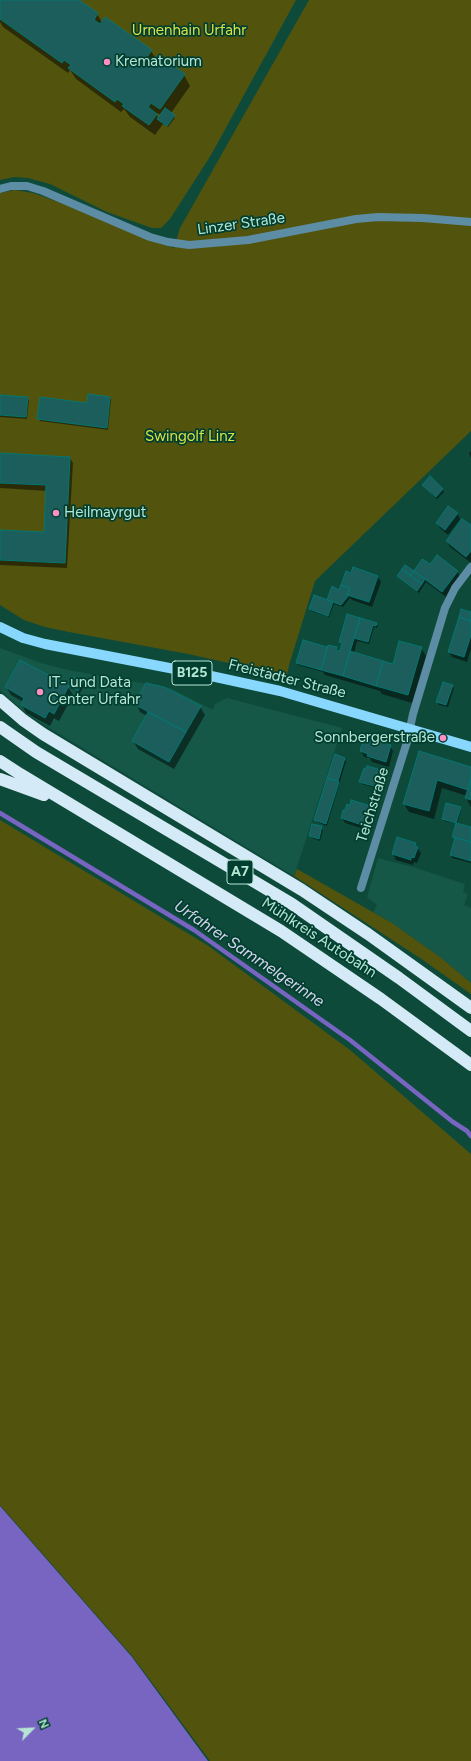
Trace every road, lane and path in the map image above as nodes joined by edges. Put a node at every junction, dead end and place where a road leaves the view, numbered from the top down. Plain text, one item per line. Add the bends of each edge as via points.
1 (0, 189) edge
2 (471, 222) edge
3 (471, 567) edge
4 (0, 627) edge
5 (0, 700) edge
6 (0, 727) edge
7 (410, 730) junction
8 (471, 747) edge
9 (0, 761) edge
10 (0, 779) edge
11 (72, 805) junction
12 (361, 888) dead end
13 (471, 1008) edge
14 (471, 1031) edge
15 (471, 1065) edge

1 - 2 street, Linzer Straße via 27,186 43,190 150,237 189,245 248,240 378,217
3 - 7 street via 455,588 445,608
4 - 7 main road, Freistädter Straße / B125 via 23,638 45,644 280,691
5 - 13 highway via 43,734 302,890
6 - 14 highway, Mühlkreis Autobahn / A7 via 36,752 292,904
7 - 8 main road, Freistädter Straße / B125
7 - 12 street, Teichstraße
9 - 11 highway, Mühlkreis Autobahn / A7
10 - 11 highway
11 - 15 highway, Mühlkreis Autobahn / A7 via 281,931 381,999

